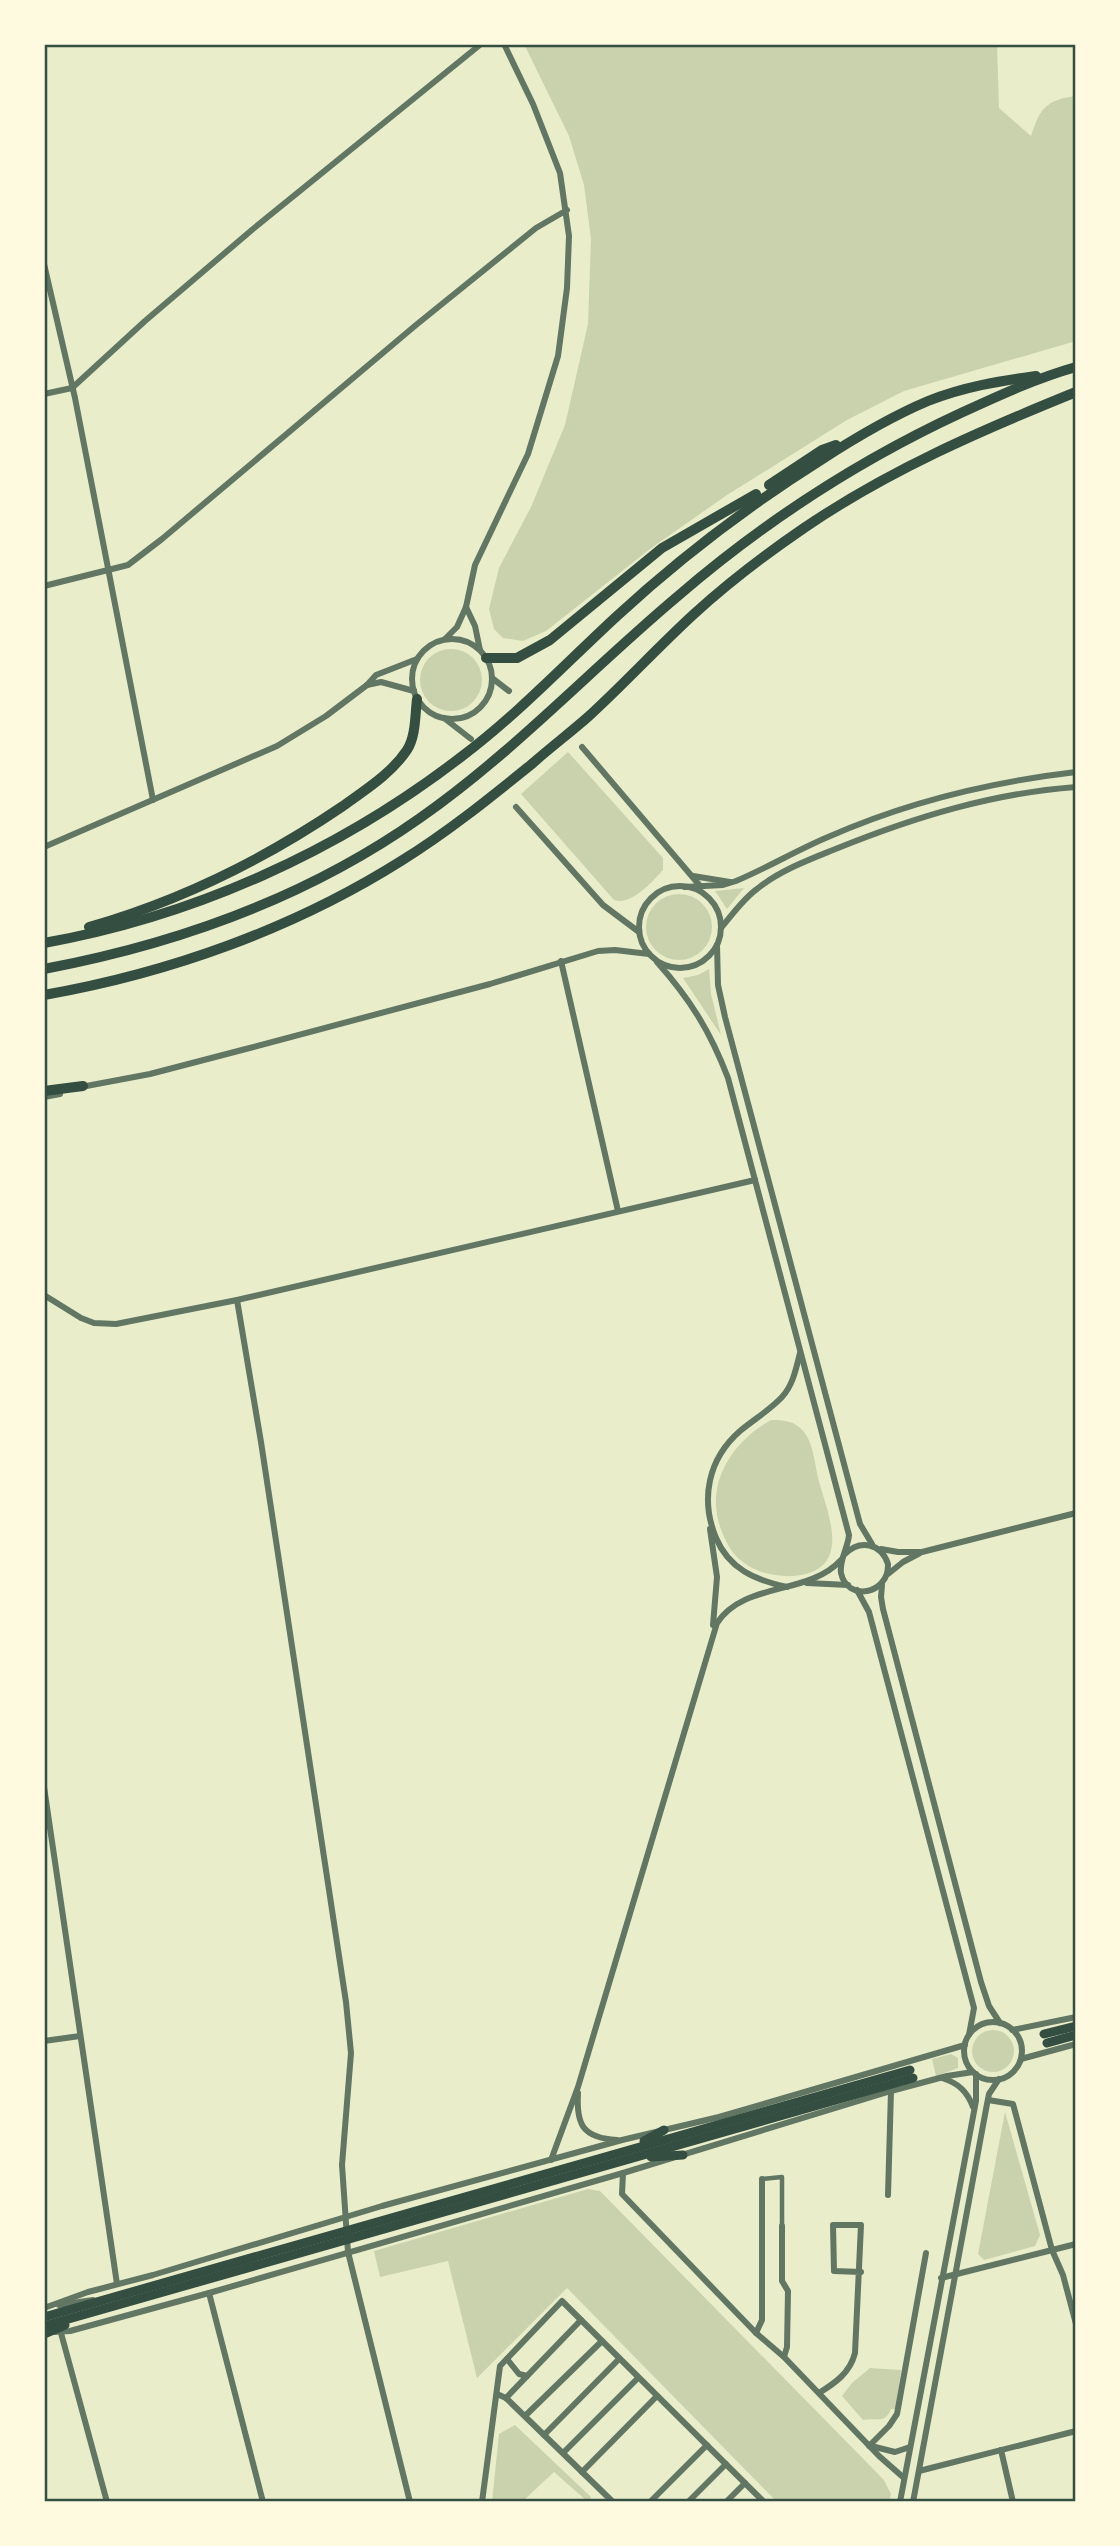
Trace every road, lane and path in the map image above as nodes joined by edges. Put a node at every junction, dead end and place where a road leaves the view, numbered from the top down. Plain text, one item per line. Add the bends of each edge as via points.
1 (481, 44) edge
2 (504, 44) edge
3 (567, 210) junction
4 (44, 264) edge
5 (1076, 367) edge
6 (1054, 373) junction
7 (72, 388) junction
8 (1076, 392) edge
9 (44, 394) edge
10 (852, 440) junction
11 (109, 571) junction
12 (44, 586) edge
13 (466, 607) junction
14 (445, 639) junction
15 (483, 654) junction
16 (417, 659) junction
17 (492, 678) junction
18 (368, 685) junction
19 (509, 691) dead end
20 (415, 695) junction
21 (444, 718) junction
22 (471, 739) dead end
23 (582, 747) dead end
24 (1076, 772) edge
25 (1076, 787) edge
26 (153, 800) junction
27 (516, 807) dead end
28 (44, 847) edge
29 (691, 876) junction
30 (731, 882) junction
31 (699, 885) junction
32 (685, 887) junction
33 (708, 897) junction
34 (721, 928) junction
35 (639, 932) junction
36 (44, 937) edge
37 (44, 943) edge
38 (717, 945) junction
39 (649, 954) junction
40 (561, 961) junction
41 (657, 962) junction
42 (44, 969) edge
43 (73, 989) junction
44 (44, 995) edge
45 (44, 1000) edge
46 (83, 1086) junction
47 (44, 1091) edge
48 (44, 1097) edge
49 (755, 1180) junction
50 (618, 1211) junction
51 (44, 1295) edge
52 (237, 1300) junction
53 (800, 1351) junction
54 (1076, 1513) edge
55 (710, 1523) junction
56 (876, 1547) junction
57 (922, 1552) junction
58 (844, 1556) junction
59 (887, 1576) junction
60 (805, 1583) junction
61 (882, 1583) junction
62 (849, 1586) junction
63 (788, 1587) junction
64 (857, 1590) junction
65 (713, 1633) junction
66 (44, 1787) edge
67 (1076, 2017) edge
68 (1000, 2024) junction
69 (1076, 2026) edge
70 (1012, 2029) junction
71 (969, 2035) junction
72 (1076, 2035) edge
73 (80, 2036) junction
74 (44, 2041) edge
75 (1076, 2044) edge
76 (965, 2045) junction
77 (1021, 2059) junction
78 (974, 2073) junction
79 (941, 2078) junction
80 (999, 2080) junction
81 (578, 2087) junction
82 (891, 2091) junction
83 (988, 2100) junction
84 (974, 2109) junction
85 (664, 2130) junction
86 (622, 2140) junction
87 (627, 2150) junction
88 (683, 2155) junction
89 (642, 2156) junction
90 (551, 2160) junction
91 (623, 2173) junction
92 (762, 2179) joint
93 (888, 2195) dead end
94 (344, 2218) junction
95 (782, 2226) joint
96 (377, 2227) junction
97 (1076, 2244) edge
98 (1052, 2250) junction
99 (348, 2252) junction
100 (926, 2253) dead end
101 (233, 2268) junction
102 (861, 2272) junction
103 (955, 2276) junction
104 (942, 2278) junction
105 (117, 2284) junction
106 (209, 2293) junction
107 (113, 2297) junction
108 (46, 2307) edge
109 (44, 2317) edge
110 (581, 2320) junction
111 (1076, 2324) edge
112 (46, 2331) edge
113 (61, 2333) junction
114 (756, 2333) junction
115 (602, 2341) junction
116 (784, 2357) junction
117 (507, 2359) junction
118 (619, 2359) junction
119 (527, 2376) junction
120 (638, 2378) junction
121 (818, 2393) junction
122 (498, 2394) junction
123 (657, 2396) junction
124 (506, 2398) junction
125 (525, 2416) junction
126 (1076, 2431) edge
127 (544, 2435) junction
128 (707, 2445) junction
129 (869, 2446) junction
130 (910, 2447) junction
131 (1000, 2449) junction
132 (563, 2453) junction
133 (726, 2464) junction
134 (919, 2471) junction
135 (582, 2472) junction
136 (904, 2478) junction
137 (745, 2483) junction
138 (107, 2502) edge
139 (263, 2502) edge
140 (410, 2502) edge
141 (482, 2502) edge
142 (613, 2502) edge
143 (650, 2502) edge
144 (688, 2502) edge
145 (726, 2502) edge
146 (764, 2502) edge
147 (900, 2502) edge
148 (913, 2502) edge
149 (1013, 2502) edge

1 - 7 street via 243,238
2 - 3 street via 551,148
3 - 11 street via 536,228 416,325 162,539 128,565
3 - 13 street via 570,257 558,356 528,454 475,565
4 - 7 street
5 - 6 highway
6 - 10 highway via 995,382 930,400
6 - 42 highway via 914,435 786,511 675,597 483,771 372,849 300,887 201,928
7 - 9 street
7 - 11 street
8 - 43 highway via 928,455 805,527 696,613 589,716 529,766 400,862 260,934 152,970
10 - 15 highway via 822,450 662,548 541,645 517,658
10 - 37 highway via 721,527 487,737 378,815 311,853 219,894 131,924
11 - 12 street
11 - 26 street
13 - 14 street
13 - 15 street
14 - 15 street via 470,643
14 - 16 street
15 - 17 street
16 - 18 street via 376,675
16 - 20 street
17 - 19 street
17 - 21 street via 491,690 478,710 456,719
18 - 20 street via 381,682
18 - 26 street via 277,746
20 - 21 street via 428,711
20 - 36 highway via 414,731 407,750 376,783 316,824 256,860 188,892 115,920
21 - 22 street
23 - 29 street
24 - 30 street via 919,802
25 - 34 street via 965,805 886,829 766,882
26 - 28 street
27 - 35 street via 603,905
29 - 30 street
29 - 31 street
30 - 31 street
31 - 32 street
31 - 33 street
32 - 33 street
32 - 35 street via 660,891 648,901 640,916
33 - 34 street
34 - 38 street
35 - 39 street
38 - 41 street via 704,960 686,968
38 - 56 street via 720,995 751,1118 860,1524
39 - 40 street via 608,950
39 - 41 street
40 - 46 street via 150,1074
40 - 50 street
41 - 49 street via 686,996 716,1047
43 - 44 highway
43 - 45 highway
46 - 47 highway
46 - 48 street
49 - 50 street
49 - 53 street
50 - 52 street
51 - 52 street via 81,1318 116,1324
52 - 94 street via 346,2002 351,2053 342,2165
53 - 55 street via 796,1375 782,1398 732,1439 715,1463 707,1492
53 - 58 street via 849,1535
54 - 57 street
55 - 63 street via 724,1553 739,1569 757,1580
55 - 65 street via 717,1577
56 - 57 street
56 - 58 street via 855,1546
56 - 59 street via 888,1564
57 - 59 street
58 - 60 street via 828,1572
58 - 62 street via 841,1571
59 - 61 street
60 - 62 street
60 - 63 street
61 - 64 street via 868,1591
61 - 68 street via 883,1609 981,1982
62 - 64 street
63 - 65 street via 737,1603 720,1618
64 - 71 street via 869,1612 973,2003
65 - 81 street
66 - 73 street
67 - 70 street
68 - 70 street
68 - 71 street via 986,2023
69 - 72 main road via 1046,2038
70 - 77 street via 1020,2040
71 - 76 street
73 - 74 street
73 - 105 street
75 - 77 street
76 - 78 street via 965,2057
76 - 85 street
77 - 80 street via 1013,2072
78 - 79 street
78 - 80 street
78 - 84 street
79 - 82 street
79 - 84 street via 963,2089
80 - 83 street
81 - 86 street via 577,2110 584,2129 592,2136
81 - 90 street
82 - 88 street
82 - 93 street
83 - 98 street via 1013,2104
83 - 103 street
84 - 104 street
85 - 86 street
85 - 87 main road
86 - 90 street
87 - 89 main road via 912,2074
87 - 96 main road
88 - 89 main road
88 - 91 street
89 - 96 main road
90 - 94 street
91 - 99 street
91 - 114 street via 622,2194
92 - 95 street via 782,2177
92 - 114 street via 762,2320
94 - 99 street
94 - 105 street
95 - 116 street via 782,2281 788,2291
96 - 101 main road
97 - 98 street
98 - 103 street
98 - 111 street
99 - 106 street
99 - 140 street
100 - 129 street via 897,2414
101 - 107 main road
101 - 112 main road
102 - 102 street via 861,2225 833,2225 834,2271
102 - 121 street via 853,2360 845,2374
103 - 104 street
103 - 134 street
104 - 130 street
105 - 108 street
106 - 113 street
106 - 139 street
107 - 108 street
107 - 109 main road
110 - 115 street
110 - 117 street via 562,2301
110 - 119 street
112 - 113 street
113 - 138 street
114 - 116 street
115 - 118 street
115 - 125 street
116 - 121 street
117 - 119 street via 519,2374
117 - 122 street via 500,2366
118 - 120 street
118 - 127 street
119 - 124 street
120 - 123 street
120 - 132 street
121 - 129 street
122 - 124 street
122 - 141 street
123 - 128 street
123 - 135 street
124 - 125 street
125 - 127 street
126 - 131 street
127 - 132 street
128 - 133 street
128 - 143 street
129 - 130 street via 895,2452
129 - 136 street
130 - 136 street
131 - 134 street
131 - 149 street
132 - 135 street
133 - 137 street
133 - 144 street
134 - 148 street
135 - 142 street
136 - 147 street
137 - 145 street
137 - 146 street

